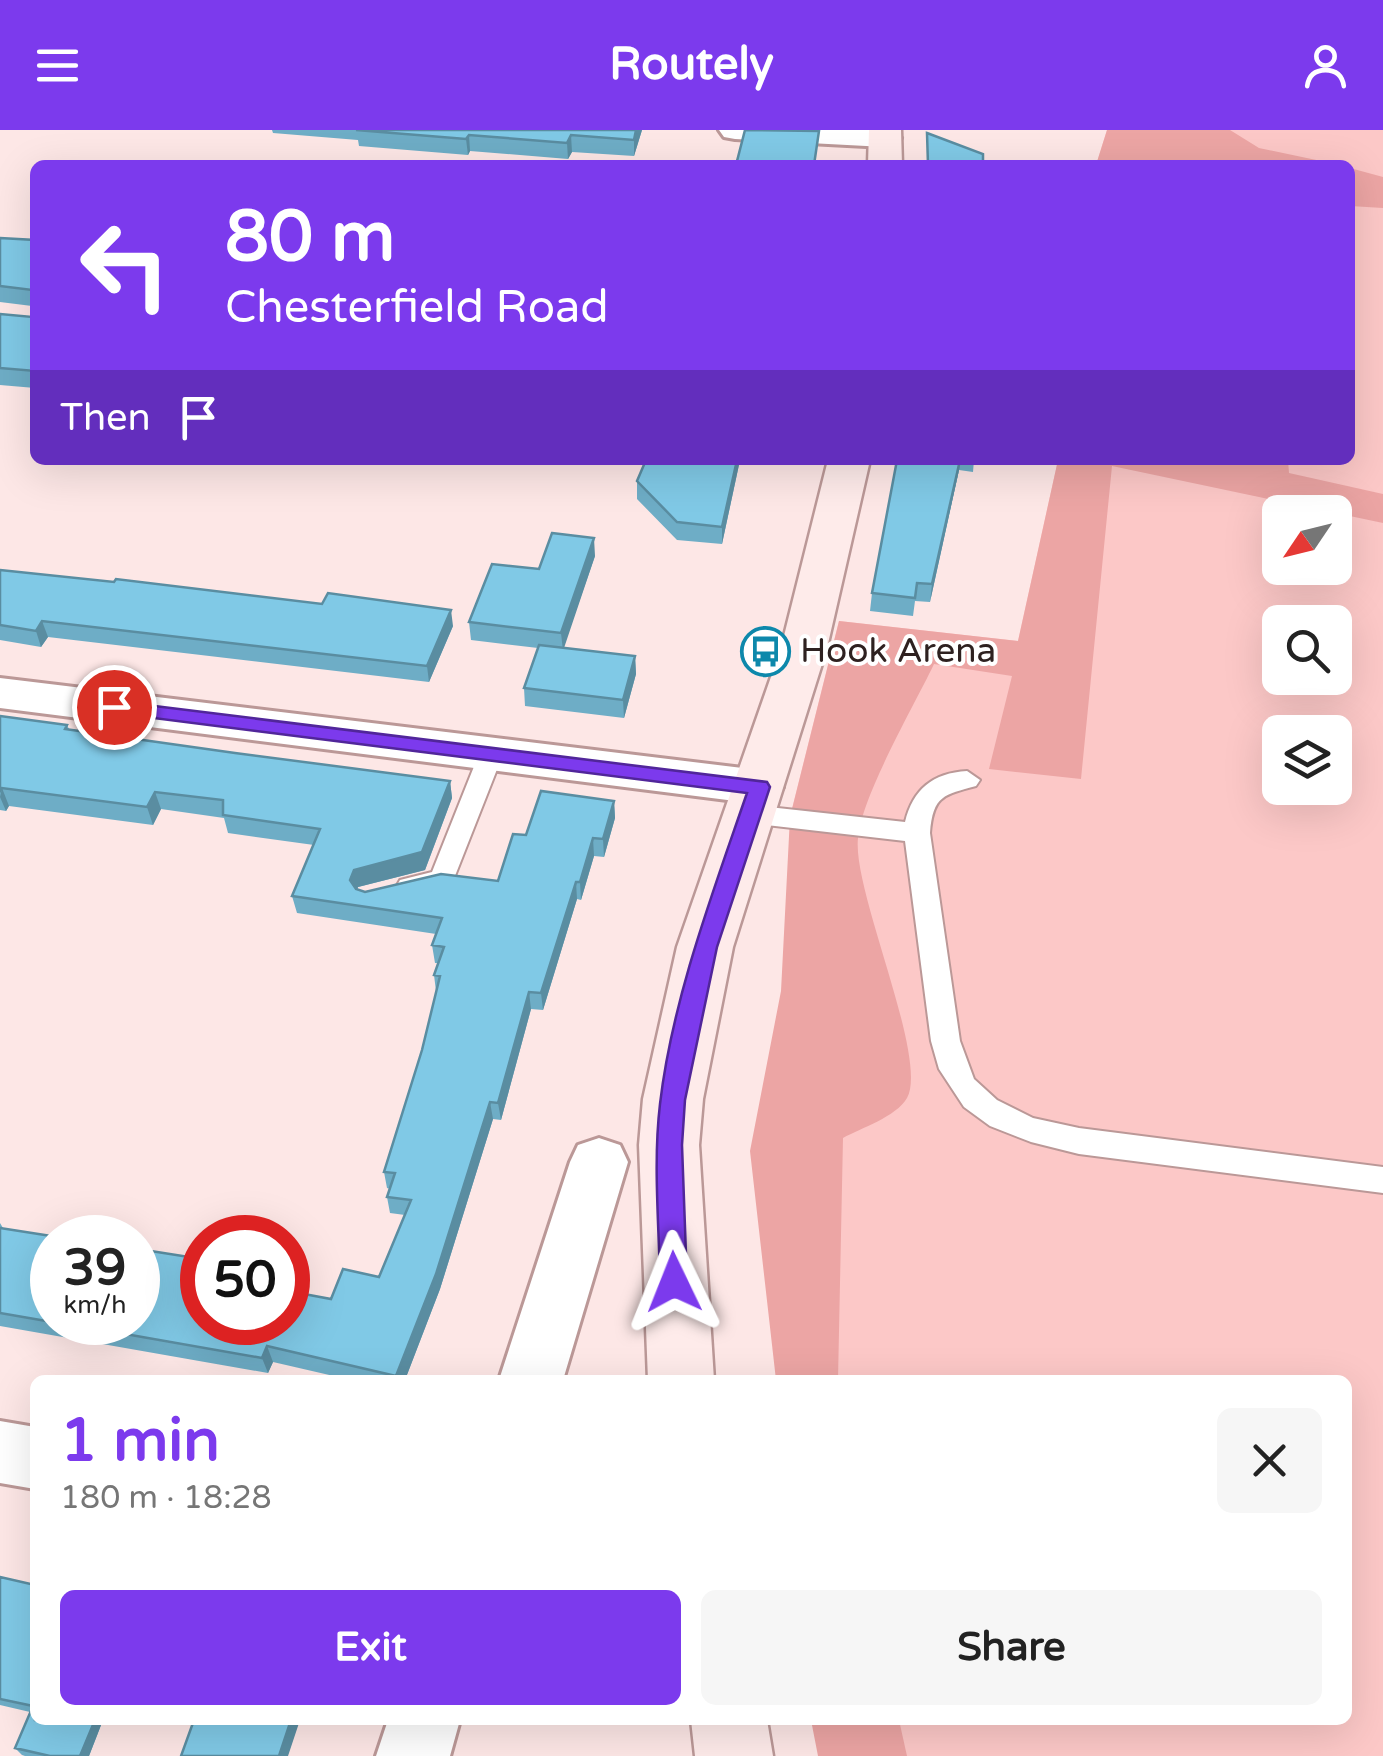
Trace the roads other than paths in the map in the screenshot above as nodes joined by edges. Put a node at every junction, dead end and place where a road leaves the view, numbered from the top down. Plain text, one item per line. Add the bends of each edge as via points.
1 (735, 130) edge
2 (885, 144) edge
3 (848, 465) edge
4 (0, 694) edge
5 (492, 754) junction
6 (968, 780) dead end
7 (755, 800) junction
8 (917, 833) junction
9 (388, 892) edge
10 (598, 1162) dead end
11 (1383, 1180) edge
12 (533, 1375) edge
13 (681, 1375) edge
14 (0, 1452) edge
15 (30, 1457) edge
16 (422, 1725) edge
17 (730, 1725) edge
18 (412, 1756) edge
19 (734, 1756) edge

1 - 2 street
3 - 7 main road via 804,648
4 - 5 street
5 - 7 street
5 - 9 lane via 442,878
6 - 8 lane via 946,782 930,793
7 - 8 lane
7 - 13 main road via 706,947 673,1100
8 - 11 lane via 950,1061 961,1085 984,1106 1040,1132 1079,1141
10 - 12 street
14 - 15 street
16 - 18 street
17 - 19 main road

